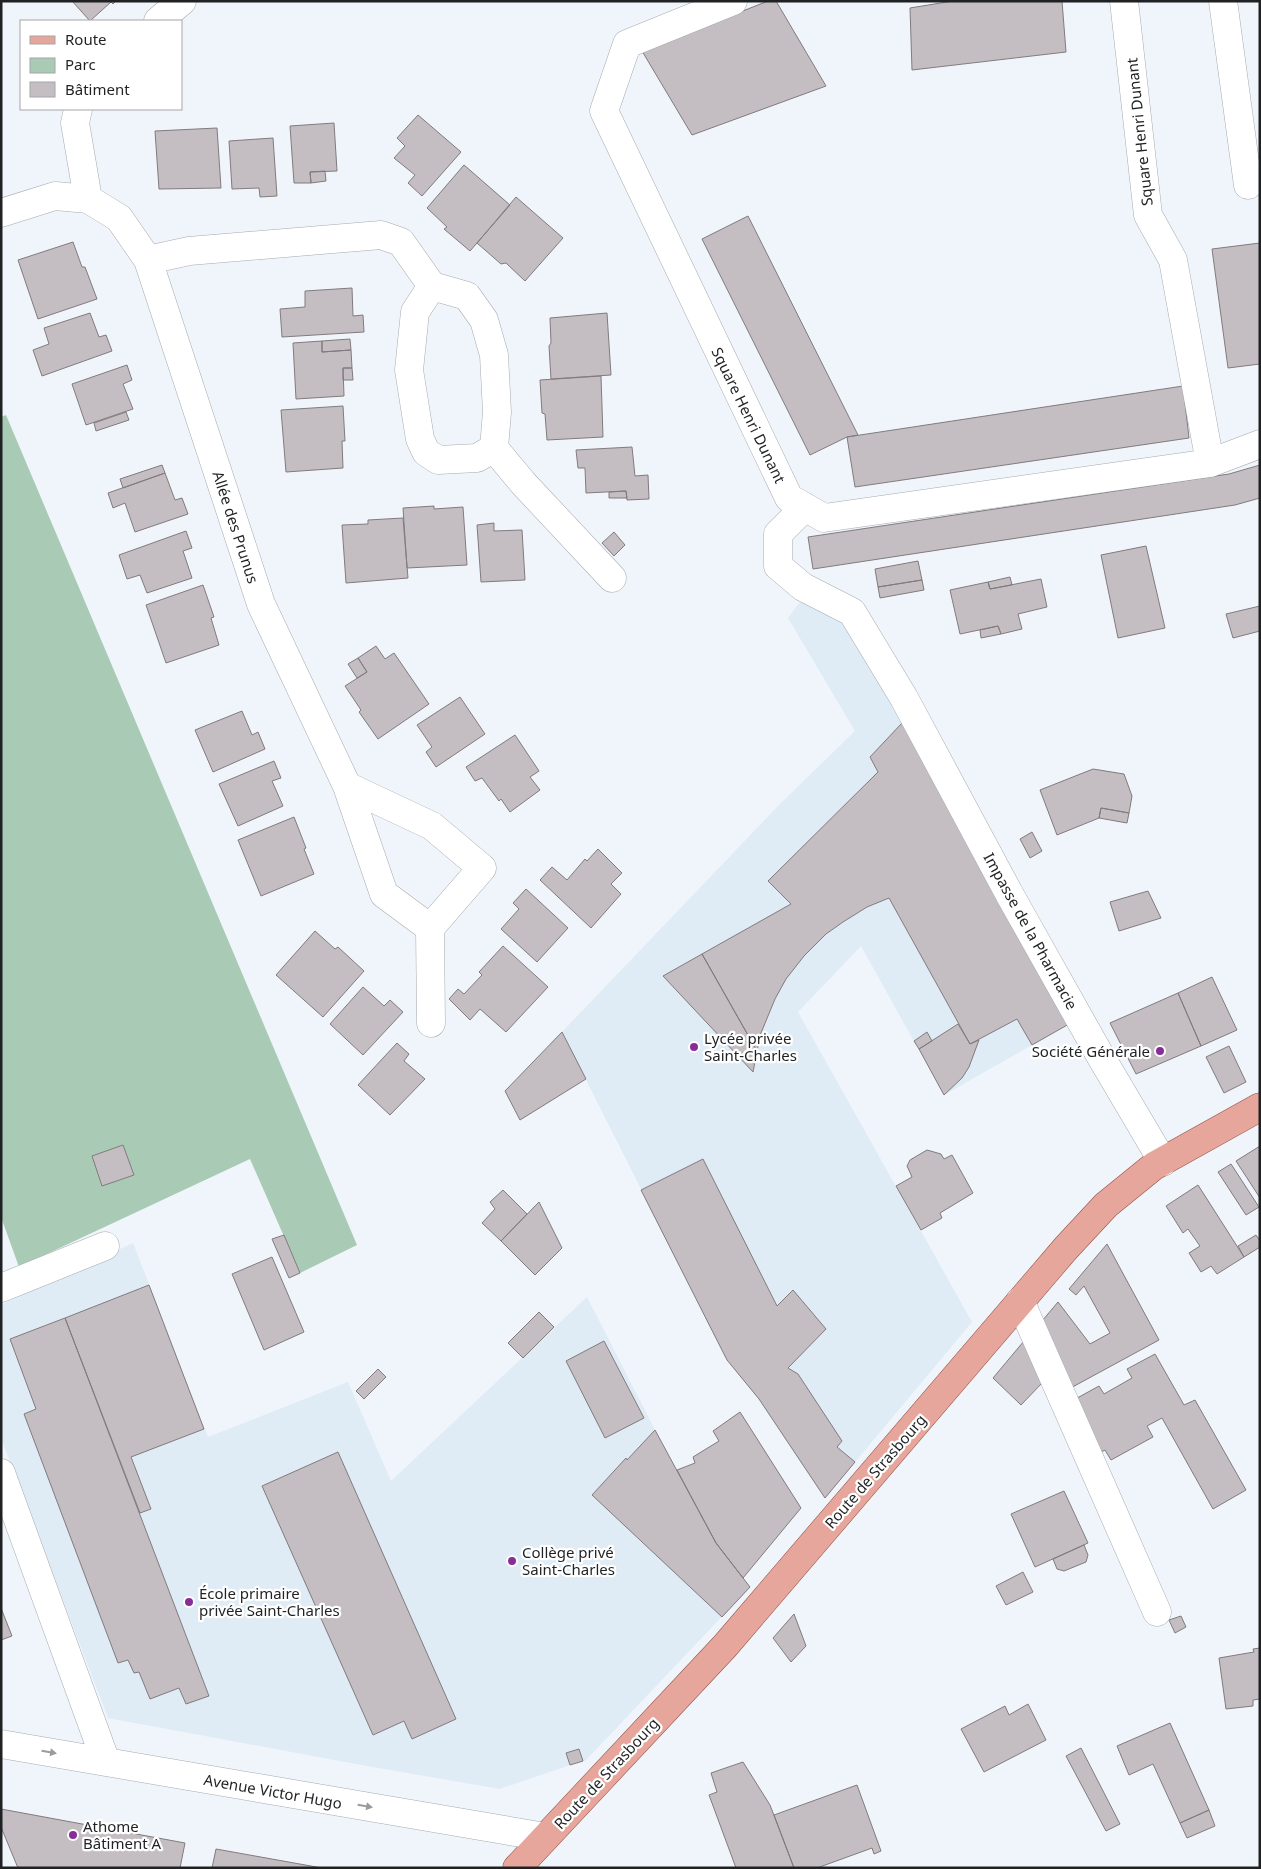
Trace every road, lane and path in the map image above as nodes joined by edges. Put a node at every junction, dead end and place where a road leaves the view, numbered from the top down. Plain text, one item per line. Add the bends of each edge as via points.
1 (182, 1) edge
2 (733, 1) edge
3 (1124, 1) edge
4 (1222, 1) edge
5 (159, 20) edge
6 (78, 110) edge
7 (1248, 185) dead end
8 (88, 199) junction
9 (1, 213) edge
10 (148, 260) junction
11 (432, 286) junction
12 (1260, 444) edge
13 (494, 448) junction
14 (1210, 463) junction
15 (805, 507) junction
16 (612, 578) dead end
17 (347, 786) junction
18 (430, 928) junction
19 (431, 1023) dead end
20 (1260, 1107) edge
21 (1163, 1162) junction
22 (105, 1246) dead end
23 (1, 1288) edge
24 (1020, 1301) junction
25 (1, 1473) edge
26 (1157, 1612) dead end
27 (1, 1744) edge
28 (106, 1762) junction
29 (545, 1837) junction
30 (517, 1868) edge

1 - 5 street
2 - 15 street, Square Henri Dunant via 627,44 604,111 789,498
3 - 14 street, Square Henri Dunant via 1148,215 1173,260
4 - 7 street
6 - 8 street via 75,124
8 - 9 street, Allée des Prunus via 55,196
8 - 10 street, Allée des Prunus via 119,218
10 - 11 street via 189,251 382,235 402,242
10 - 17 street, Allée des Prunus via 261,604
11 - 13 street via 467,296 484,320 494,355 498,412
11 - 13 street via 415,312 409,370 420,439 426,452 438,460 477,458
12 - 14 street, Square Henri Dunant
13 - 16 street via 523,484
14 - 15 street, Square Henri Dunant via 824,518
15 - 21 street, Impasse de la Pharmacie via 778,534 778,566 803,587 852,612 904,698 1021,914
17 - 18 street, Allée des Prunus via 384,894
17 - 18 street via 432,826 482,868
18 - 19 street
20 - 21 main road, Route de Strasbourg
21 - 24 main road, Route de Strasbourg via 1106,1205
22 - 23 street
24 - 26 street
24 - 29 main road, Route de Strasbourg via 725,1646
25 - 28 street
27 -> 28 street, Avenue Victor Hugo
28 -> 29 street, Avenue Victor Hugo
29 - 30 main road, Route de Strasbourg

